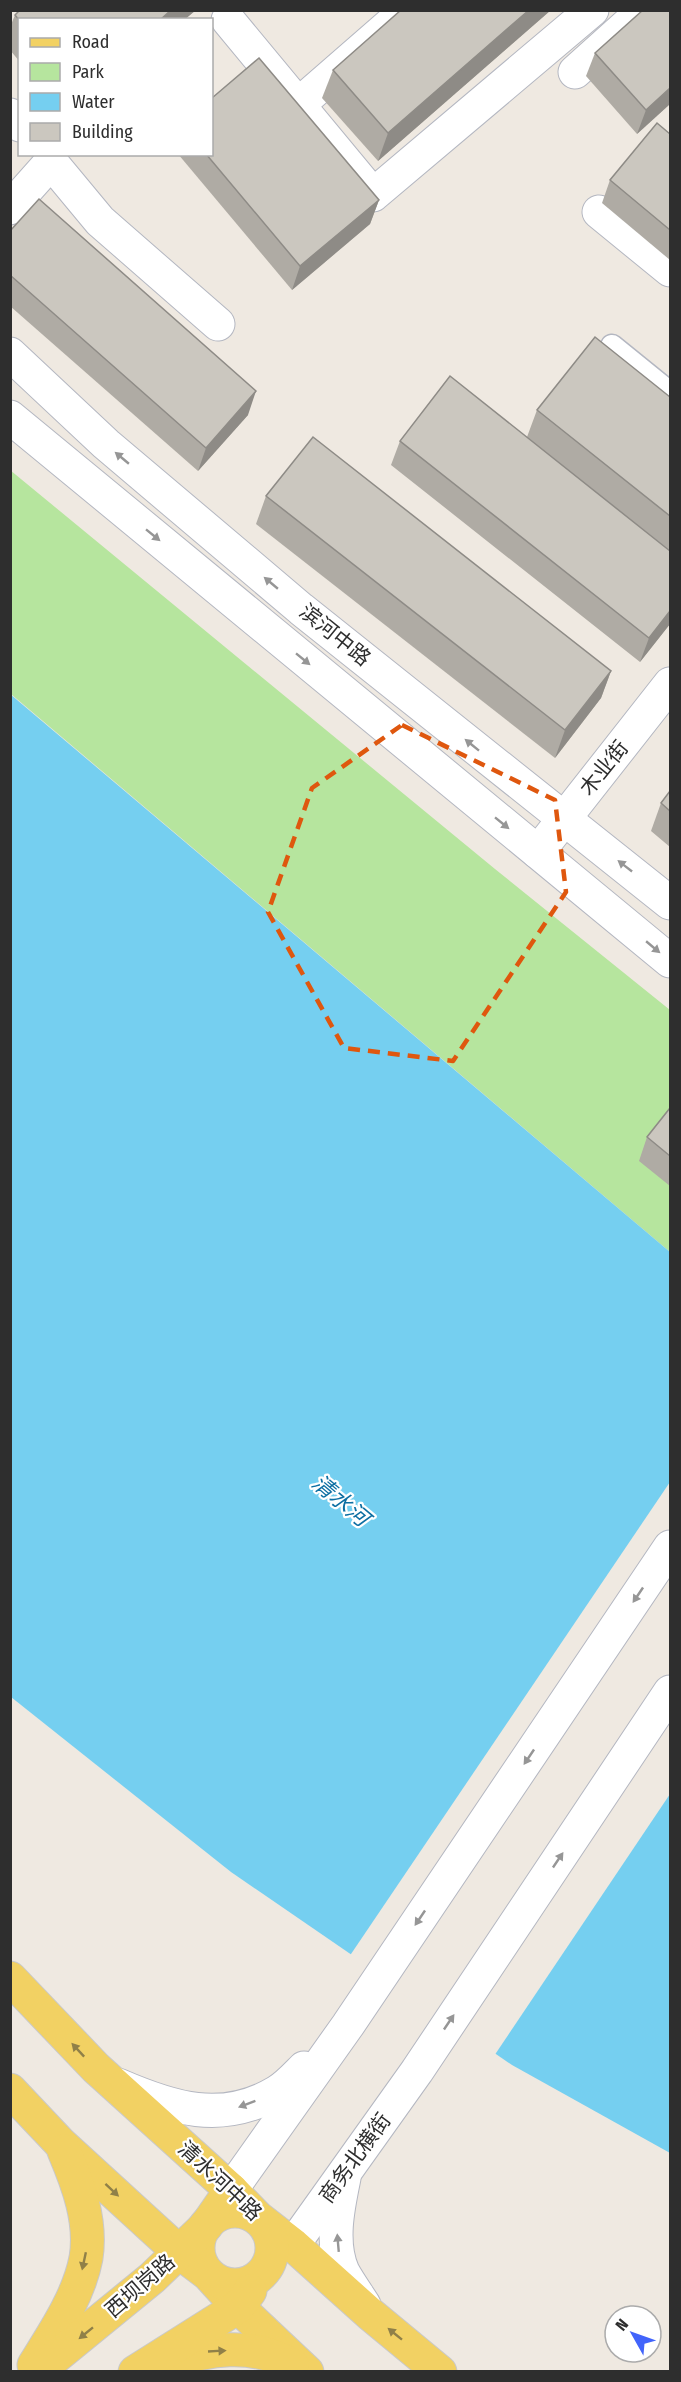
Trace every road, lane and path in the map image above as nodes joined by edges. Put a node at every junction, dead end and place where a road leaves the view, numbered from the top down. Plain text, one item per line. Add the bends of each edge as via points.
1 (407, 10) edge
2 (592, 10) edge
3 (644, 10) edge
4 (227, 22) edge
5 (574, 72) dead end
6 (298, 105) junction
7 (52, 157) edge
8 (10, 208) edge
9 (599, 212) dead end
10 (670, 270) edge
11 (218, 324) dead end
12 (612, 346) dead end
13 (10, 354) edge
14 (670, 393) edge
15 (10, 417) edge
16 (670, 684) edge
17 (564, 818) junction
18 (538, 852) junction
19 (670, 903) edge
20 (670, 961) edge
21 (670, 1546) edge
22 (670, 1692) edge
23 (10, 1978) edge
24 (346, 2028) junction
25 (112, 2083) junction
26 (10, 2090) edge
27 (61, 2144) junction
28 (346, 2170) junction
29 (231, 2190) junction
30 (257, 2217) junction
31 (206, 2226) junction
32 (293, 2244) junction
33 (178, 2252) junction
34 (264, 2273) junction
35 (208, 2274) junction
36 (238, 2307) junction
37 (370, 2314) junction
38 (30, 2372) edge
39 (37, 2372) edge
40 (135, 2372) edge
41 (141, 2372) edge
42 (305, 2372) edge
43 (440, 2372) edge

1 - 6 main road
2 - 6 main road via 373,195
3 - 5 main road
4 - 6 main road
7 - 8 main road
7 - 11 main road via 100,221
9 - 10 main road
12 - 14 lane
17 -> 13 main road, 滨河中路 via 301,609 106,444
15 -> 18 main road, 滨河中路
16 - 17 main road, 木业街
17 - 18 main road, 木业街
19 -> 17 main road, 滨河中路
18 -> 20 main road, 滨河中路
21 -> 24 main road
28 -> 22 main road, 商务北横街 via 417,2071
25 -> 23 main road, 清水河中路
24 -> 25 main road via 277,2092 239,2108 194,2111 158,2102
24 - 29 main road
25 - 29 main road, 清水河中路
26 - 27 main road
27 -> 33 main road
27 -> 38 main road via 79,2187 86,2222 86,2258 74,2294
28 - 32 main road, 商务北横街
37 -> 28 main road via 343,2271 337,2246 337,2215
29 - 30 main road, 清水河中路
29 - 31 main road, 西坝岗路
30 - 31 main road via 230,2211
30 - 32 main road, 清水河中路
30 - 34 main road via 272,2238 271,2262
31 - 33 main road, 西坝岗路
31 - 35 main road via 198,2245
32 - 34 main road
32 - 37 main road, 清水河中路
33 - 35 main road
33 -> 39 main road, 西坝岗路
34 - 35 main road via 242,2286 230,2286
34 - 36 main road
35 - 36 main road
36 - 40 main road
36 - 42 main road
43 -> 37 main road, 清水河中路
41 -> 42 main road via 197,2352 250,2349 275,2355

